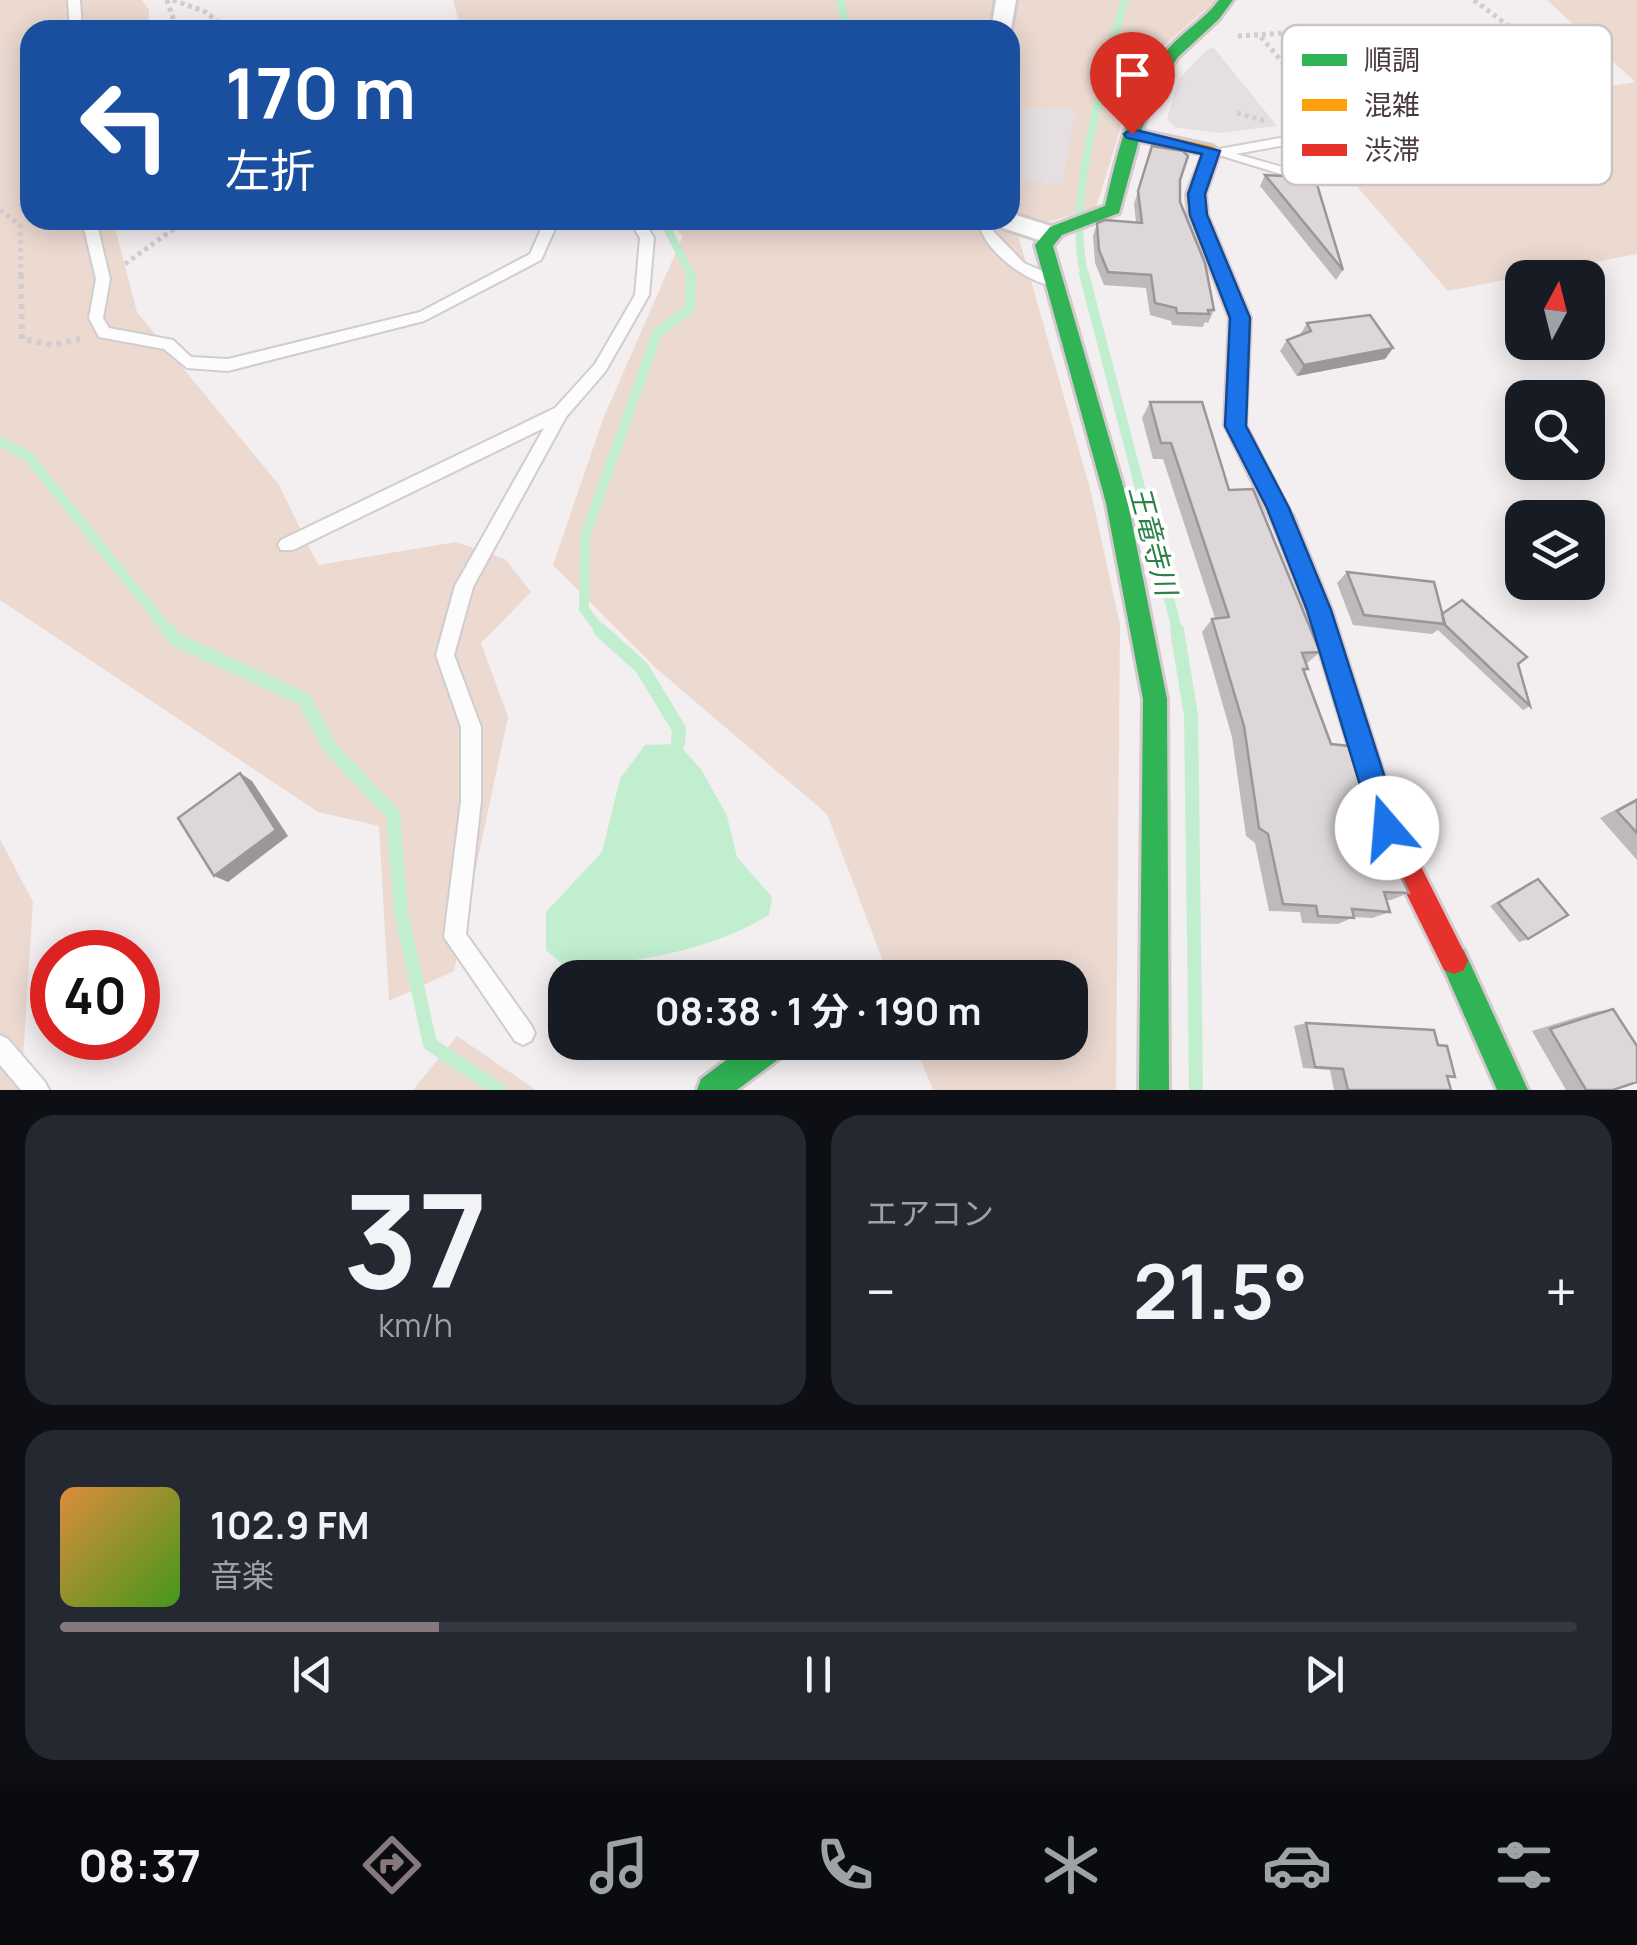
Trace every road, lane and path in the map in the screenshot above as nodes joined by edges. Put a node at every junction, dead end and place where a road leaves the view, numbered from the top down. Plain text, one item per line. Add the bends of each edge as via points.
1 (170, 0) edge
2 (1226, 0) edge
3 (1474, 0) edge
4 (215, 20) edge
5 (1509, 25) edge
6 (1282, 34) edge
7 (1262, 36) junction
8 (1192, 37) junction
9 (1282, 60) edge
10 (1237, 112) dead end
11 (1270, 123) dead end
12 (1132, 134) junction
13 (1282, 142) edge
14 (1212, 151) junction
15 (1282, 171) edge
16 (1020, 223) edge
17 (21, 230) edge
18 (92, 230) edge
19 (172, 230) edge
20 (548, 230) edge
21 (642, 230) edge
22 (986, 230) edge
23 (1052, 231) junction
24 (103, 278) junction
25 (1054, 282) junction
26 (104, 333) junction
27 (560, 412) junction
28 (287, 545) dead end
29 (523, 1033) dead end
30 (0, 1047) edge
31 (752, 1060) edge
32 (38, 1090) edge
33 (712, 1090) edge
34 (1154, 1090) edge
35 (1512, 1090) edge

1 - 4 path
2 - 8 street
3 - 5 path
6 - 7 path
7 - 8 path
7 - 9 path
8 - 12 street via 1173,52 1164,86
10 - 11 path
12 - 14 street
12 - 23 street via 1113,209
13 - 14 lane
14 - 15 lane
14 - 35 street via 1196,194 1198,215 1240,318 1235,426 1278,508 1319,610 1387,828
16 - 23 street
17 - 26 path via 22,338 53,345
18 - 24 lane
19 - 24 path
20 - 26 lane via 536,257 424,316 228,366 187,362 168,344
21 - 27 lane via 642,296 600,368
22 - 25 lane via 1019,266
23 - 25 street via 1044,245
24 - 26 lane via 96,318
25 - 34 street via 1116,503 1155,699
27 - 28 lane
27 - 29 lane via 464,586 445,656 471,727 472,800 456,937
30 - 32 lane
31 - 33 street

